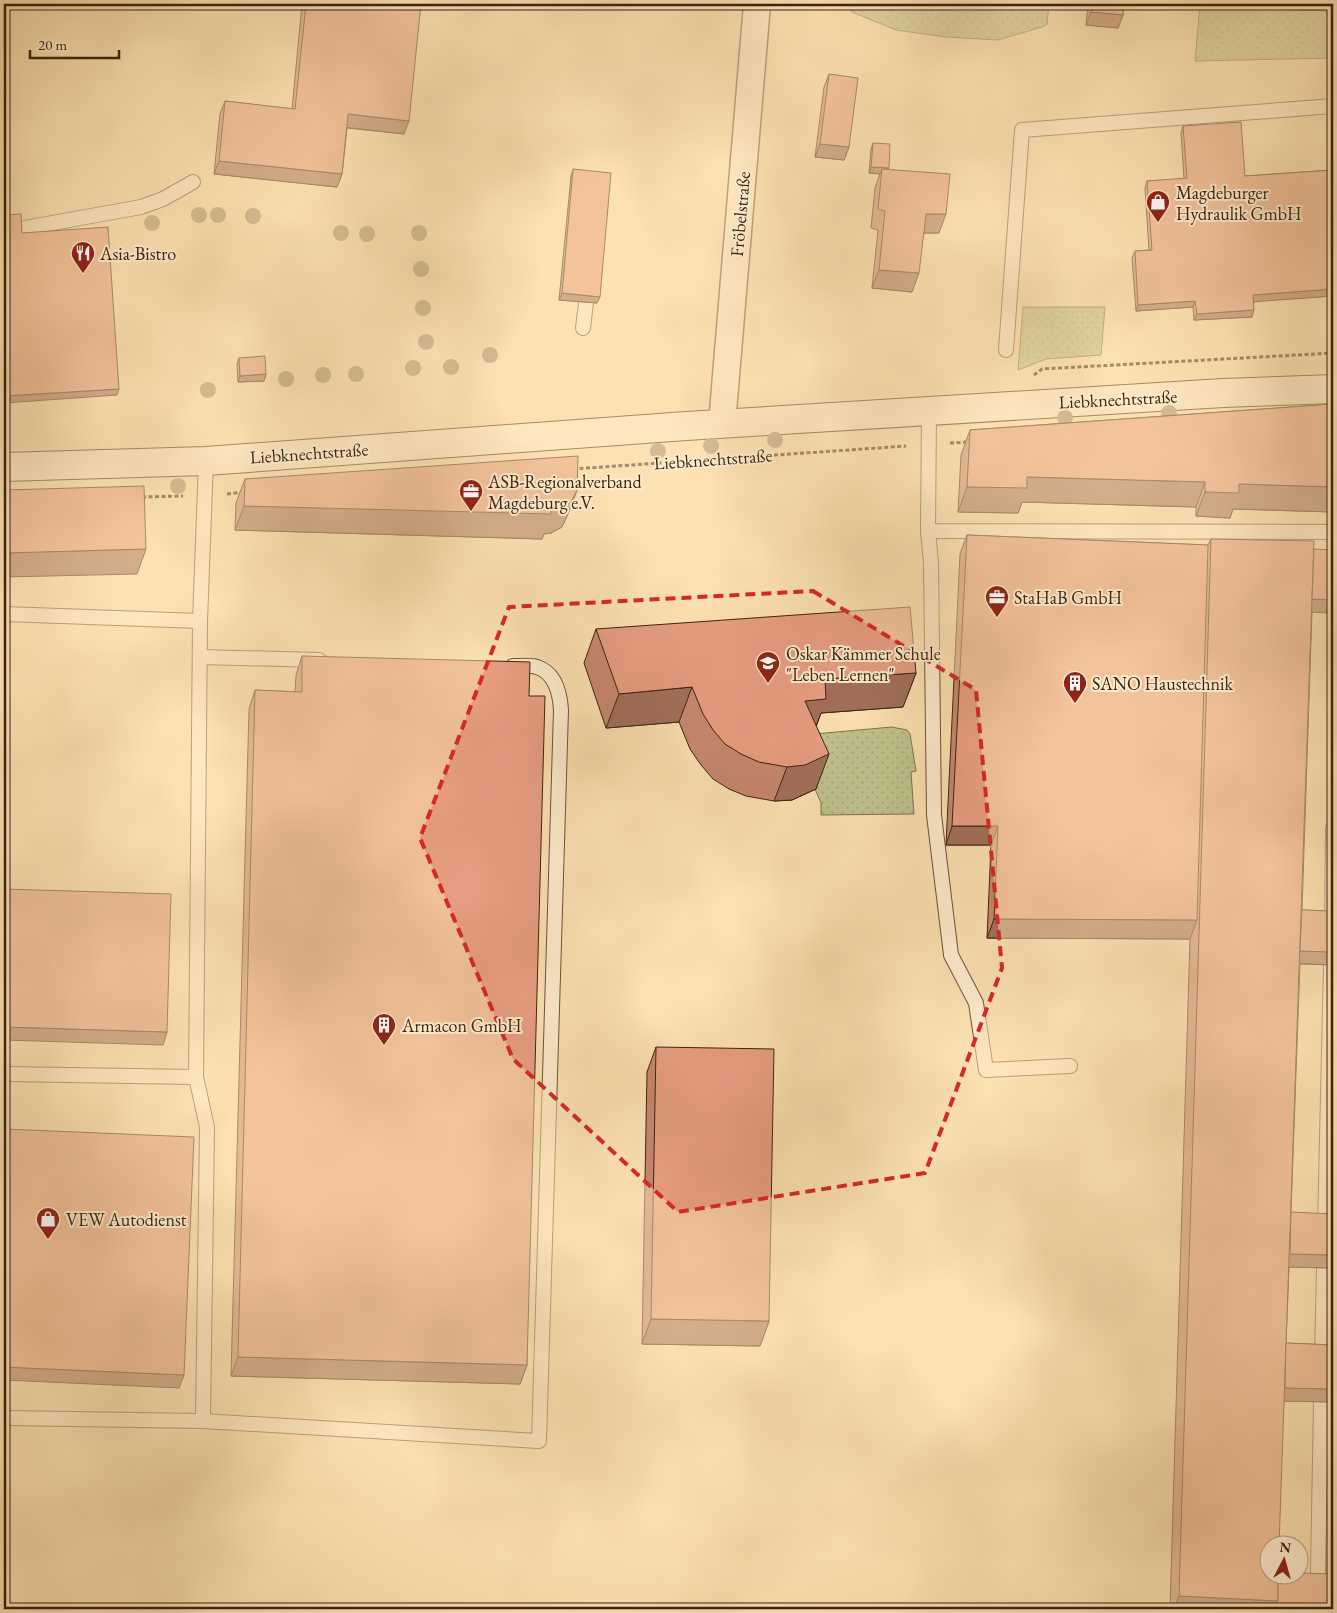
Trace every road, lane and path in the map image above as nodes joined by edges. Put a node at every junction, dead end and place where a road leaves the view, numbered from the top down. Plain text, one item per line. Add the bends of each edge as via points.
1 (757, 4) edge
2 (1333, 106) edge
3 (193, 182) dead end
4 (19, 229) edge
5 (586, 303) edge
6 (584, 328) dead end
7 (1006, 350) dead end
8 (1333, 353) edge
9 (1028, 378) dead end
10 (1333, 389) edge
11 (929, 410) junction
12 (722, 424) junction
13 (978, 441) edge
14 (928, 444) junction
15 (206, 460) junction
16 (4, 467) edge
17 (573, 469) edge
18 (245, 492) edge
19 (205, 495) junction
20 (138, 497) edge
21 (928, 531) junction
22 (1333, 532) edge
23 (4, 614) edge
24 (200, 621) junction
25 (200, 657) junction
26 (336, 661) edge
27 (501, 665) edge
28 (1333, 829) edge
29 (1332, 924) edge
30 (1331, 965) edge
31 (1070, 1066) dead end
32 (4, 1074) edge
33 (196, 1077) junction
34 (1325, 1226) edge
35 (1324, 1268) edge
36 (1322, 1358) edge
37 (1321, 1402) edge
38 (4, 1418) edge
39 (203, 1421) junction
40 (1318, 1572) edge

1 - 12 street, Fröbelstraße
2 - 7 lane via 1022,130
3 - 4 lane via 141,207
5 - 6 lane
8 - 9 path, Liebknechtstraße via 1042,369
10 - 11 street, Liebknechtstraße
11 - 12 street, Liebknechtstraße
11 - 14 lane
12 - 15 street, Liebknechtstraße
13 - 14 path, Liebknechtstraße
14 - 17 path, Liebknechtstraße
14 - 21 lane
15 - 16 street, Liebknechtstraße
15 - 19 lane
18 - 19 path, Liebknechtstraße
19 - 20 path, Liebknechtstraße
19 - 24 lane
21 - 22 lane
21 - 31 lane via 932,563 934,815 951,955 976,1003 986,1070
23 - 24 lane
24 - 25 lane
25 - 26 lane
25 - 33 lane
27 - 39 lane via 532,666 544,670 556,685 560,704 540,1441
28 - 29 lane
30 - 34 lane
32 - 33 lane
33 - 39 lane via 207,1127
35 - 36 lane
37 - 40 lane
38 - 39 lane

